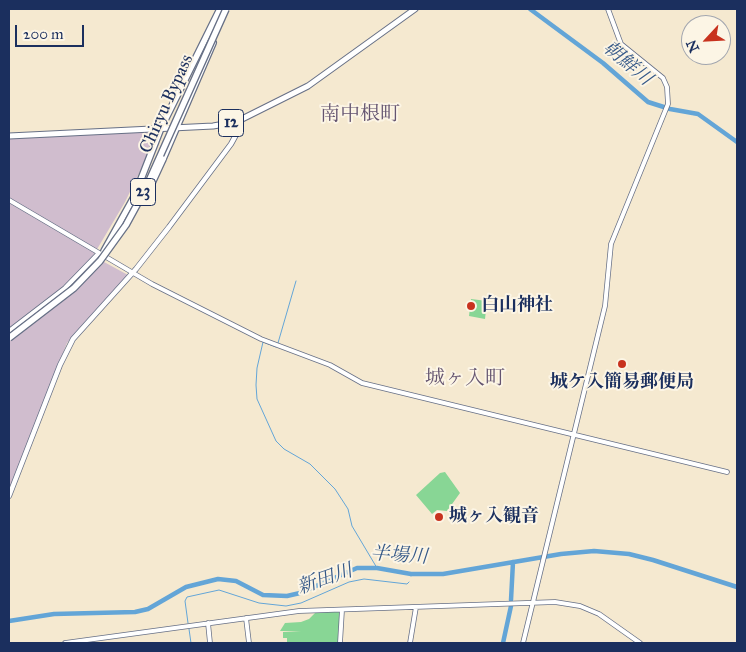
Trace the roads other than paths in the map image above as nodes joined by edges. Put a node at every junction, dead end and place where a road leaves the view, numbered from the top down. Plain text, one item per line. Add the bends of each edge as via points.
1 (221, 9) edge
2 (226, 9) edge
3 (415, 9) edge
4 (608, 9) edge
5 (236, 122) junction
6 (178, 127) junction
7 (161, 128) junction
8 (9, 136) edge
9 (9, 200) edge
10 (101, 252) junction
11 (100, 261) junction
12 (132, 273) junction
13 (9, 332) edge
14 (9, 338) edge
15 (574, 436) junction
16 (727, 472) dead end
17 (9, 496) edge
18 (533, 602) junction
19 (416, 607) junction
20 (342, 610) junction
21 (246, 618) junction
22 (208, 623) junction
23 (65, 643) edge
24 (210, 643) edge
25 (250, 643) edge
26 (340, 643) edge
27 (410, 643) edge
28 (523, 643) edge
29 (640, 643) edge

1 - 7 highway, 23
1 - 10 highway, 23, bridge via 133,206
2 - 6 highway, 23, bridge
2 - 11 highway, Chiryu Bypass / 23, bridge via 135,210
3 - 5 main road, 12 via 308,86
4 - 15 street via 621,44 663,78 668,104 610,244 605,306
5 - 6 main road, 12
5 - 12 main road via 237,133 231,144
6 - 7 main road, 12
6 - 11 highway, 23, bridge via 142,204 114,247
7 - 8 main road, 12
7 - 10 highway, 23 via 134,197
9 - 10 street
10 - 12 street
10 - 13 highway, 23, bridge via 71,286
11 - 14 highway, Chiryu Bypass / 23, bridge via 74,288
12 - 15 street via 261,339 330,365 362,383
12 - 17 main road via 69,345
15 - 16 street
15 - 18 street
18 - 19 street
18 - 28 street
18 - 29 street via 559,602 585,608 605,617
19 - 20 street
19 - 27 street
20 - 21 street
20 - 26 street
21 - 22 street
21 - 25 street
22 - 23 street
22 - 24 street

